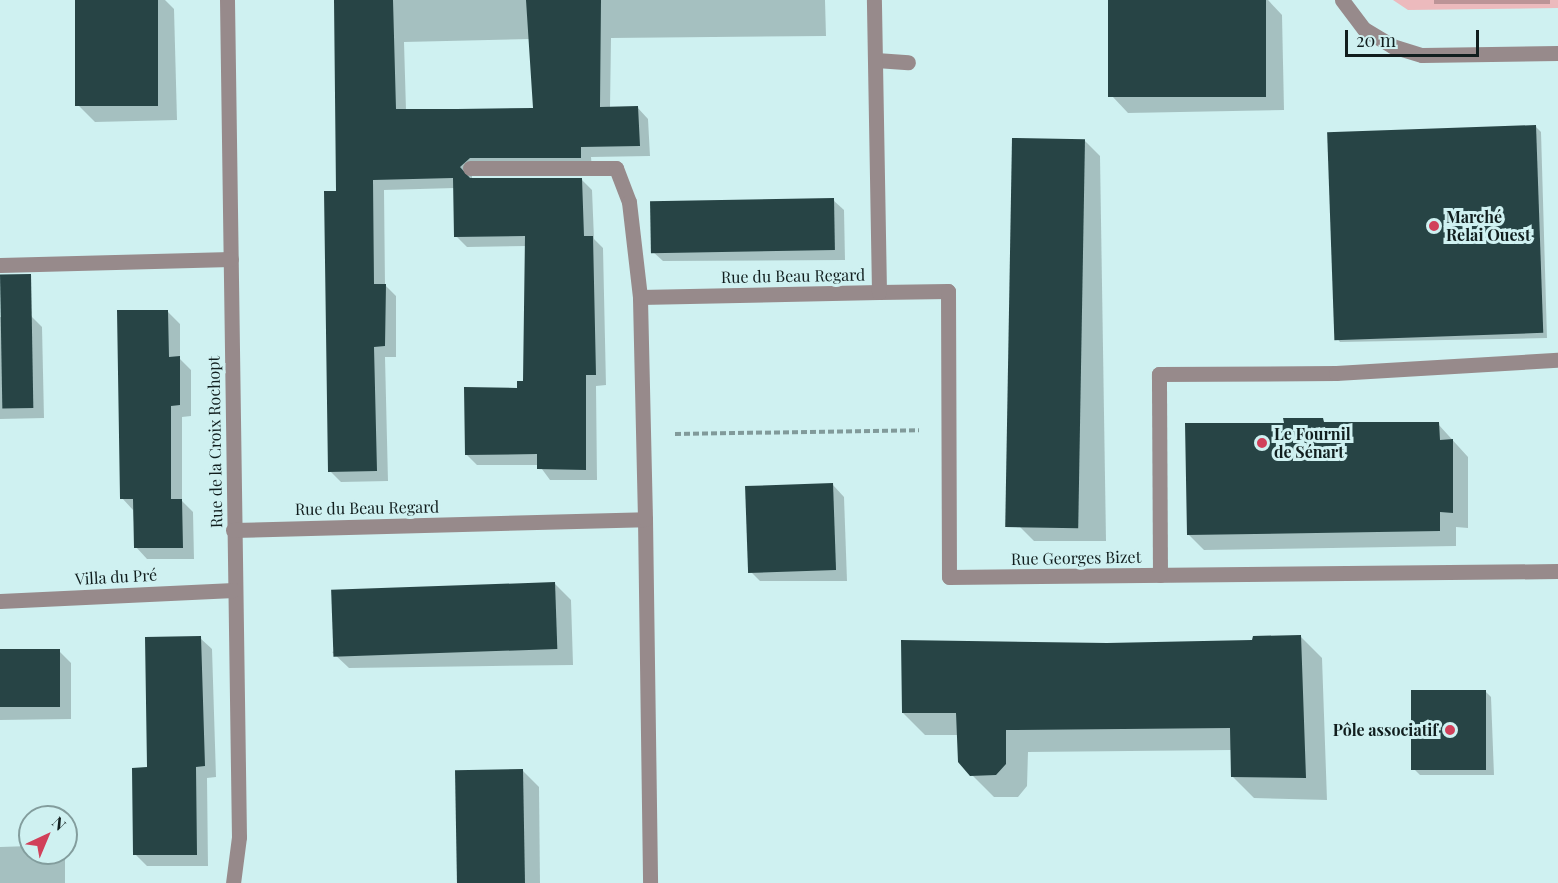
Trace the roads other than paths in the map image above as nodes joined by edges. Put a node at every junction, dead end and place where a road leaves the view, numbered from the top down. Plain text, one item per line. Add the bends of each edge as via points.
1 (227, 0) edge
2 (874, 0) edge
3 (1342, 0) edge
4 (1558, 53) edge
5 (876, 60) junction
6 (908, 62) dead end
7 (470, 168) dead end
8 (231, 259) junction
9 (0, 265) edge
10 (879, 292) junction
11 (640, 297) junction
12 (1558, 360) edge
13 (645, 519) junction
14 (233, 530) junction
15 (1558, 571) edge
16 (1160, 575) junction
17 (234, 590) junction
18 (0, 601) edge
19 (233, 883) edge
20 (650, 883) edge

1 - 8 street, Rue de la Croix Rochopt
2 - 5 street, Rue du Beau Regard
3 - 4 street via 1364,29 1392,46 1422,55
5 - 6 street
5 - 10 street, Rue du Beau Regard
7 - 11 street via 616,168 629,202
8 - 9 street
8 - 14 street, Rue de la Croix Rochopt
10 - 11 street, Rue du Beau Regard
10 - 16 street, Rue Georges Bizet via 948,291 949,577
11 - 13 street
12 - 16 street via 1336,373 1159,374
13 - 14 street, Rue du Beau Regard
13 - 20 street
14 - 17 street, Rue de la Croix Rochopt
15 - 16 street, Rue Georges Bizet
17 - 18 street, Villa du Pré
17 - 19 street, Rue de la Croix Rochopt via 239,837

